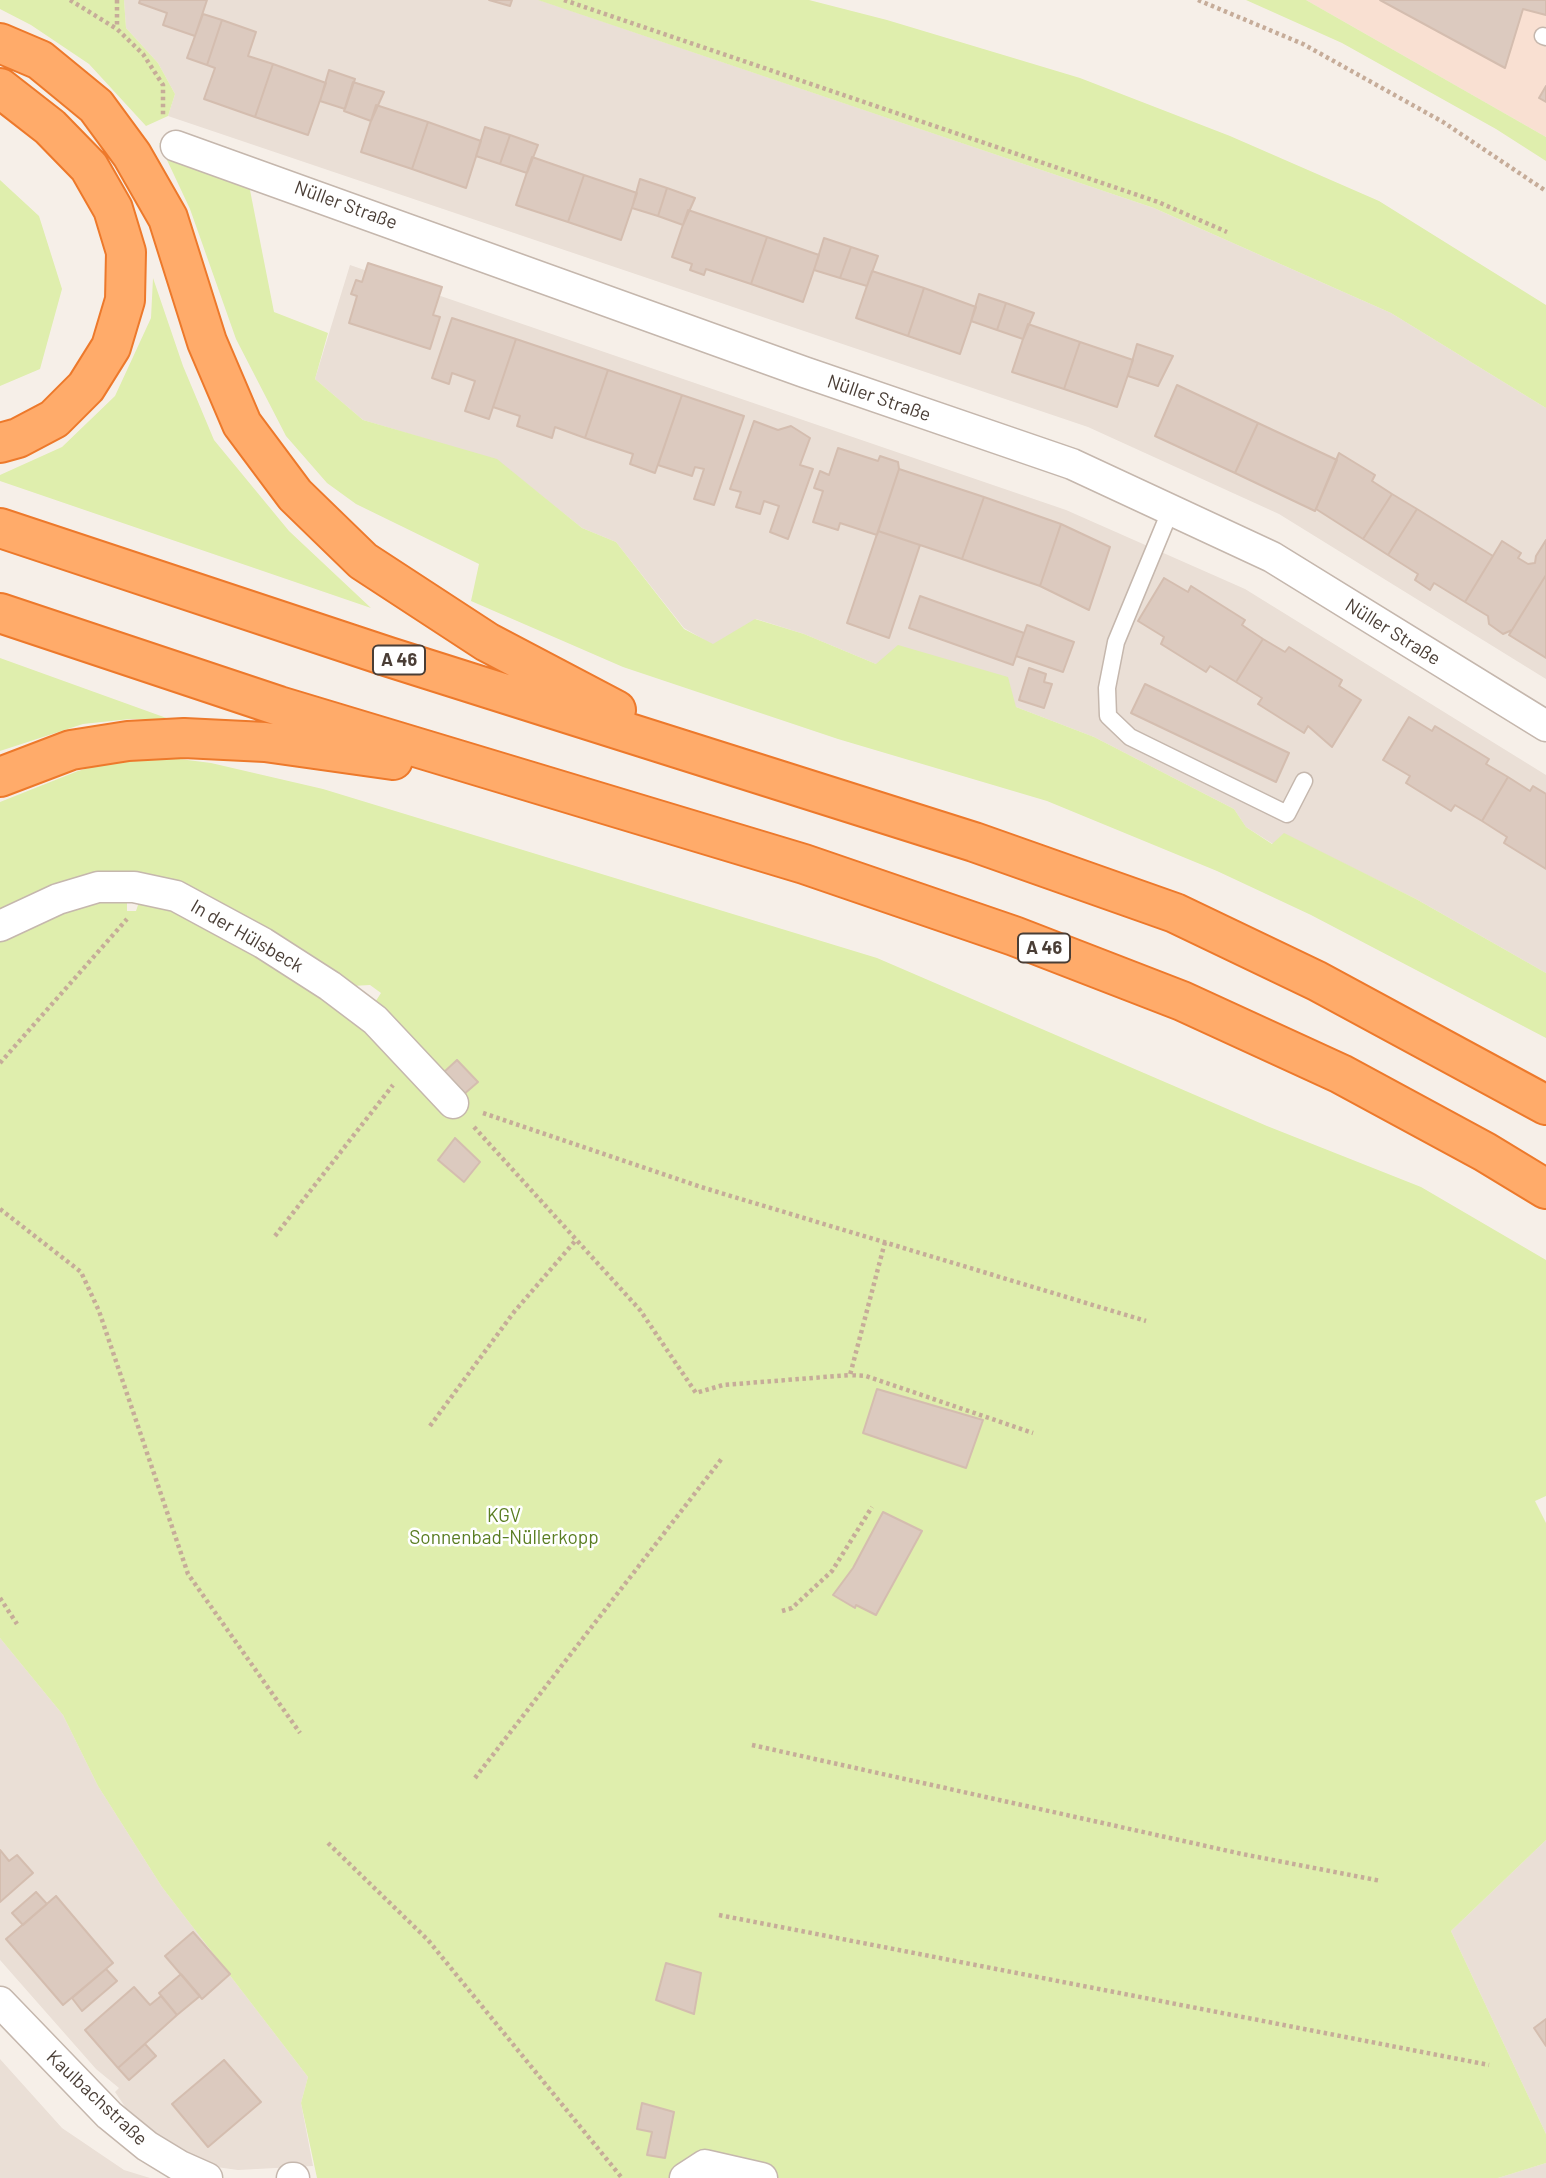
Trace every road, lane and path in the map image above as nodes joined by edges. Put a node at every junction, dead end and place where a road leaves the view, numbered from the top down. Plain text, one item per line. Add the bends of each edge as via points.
1 (71, 0) edge
2 (117, 0) edge
3 (564, 0) edge
4 (1198, 0) edge
5 (117, 29) junction
6 (0, 43) edge
7 (0, 88) edge
8 (176, 146) joint
9 (1546, 191) edge
10 (1227, 232) dead end
11 (0, 443) edge
12 (1171, 509) junction
13 (0, 528) edge
14 (0, 613) edge
15 (1546, 726) edge
16 (514, 776) junction
17 (0, 778) edge
18 (1304, 781) dead end
19 (799, 785) junction
20 (134, 887) junction
21 (0, 926) edge
22 (413, 1060) junction
23 (0, 1063) edge
24 (453, 1102) joint
25 (1546, 1105) edge
26 (491, 1147) dead end
27 (1546, 1189) edge
28 (0, 1209) edge
29 (275, 1236) dead end
30 (577, 1239) junction
31 (885, 1242) junction
32 (1146, 1321) dead end
33 (850, 1375) junction
34 (430, 1426) dead end
35 (1033, 1433) dead end
36 (723, 1457) dead end
37 (872, 1507) dead end
38 (0, 1598) edge
39 (782, 1611) dead end
40 (16, 1623) dead end
41 (300, 1733) dead end
42 (752, 1745) dead end
43 (475, 1778) dead end
44 (328, 1843) dead end
45 (1381, 1881) dead end
46 (719, 1915) dead end
47 (0, 2002) edge
48 (1489, 2065) dead end
49 (207, 2178) edge
50 (622, 2178) edge
51 (685, 2178) edge
52 (762, 2178) edge

1 - 5 path
2 - 5 path
3 - 10 path via 1158,202
4 - 9 path via 1303,44 1443,122
5 - 8 path via 143,54 163,85 162,116
6 - 19 highway via 40,60 96,106 132,155 168,218 207,342 242,424 295,495 363,561 487,642 625,714
7 - 11 highway via 50,127 89,167 113,209 125,253 125,300 111,347 86,387 54,419 18,439
8 - 12 street, Nüller Straße via 1072,464
12 - 15 street, Nüller Straße via 1272,556
12 - 18 lane via 1116,642 1107,688 1108,716 1130,737 1287,814
13 - 19 highway, A 46 via 389,657
14 - 16 highway, A 46 via 279,706
16 - 17 highway via 265,743 184,738 71,750
16 - 27 highway, A 46 via 817,869 1014,936 1182,1002 1341,1074
19 - 25 highway, A 46 via 1175,913 1317,981
20 - 21 street, In der Hülsbeck via 98,887 71,894
20 - 22 street, In der Hülsbeck via 199,906 303,967 374,1020
20 - 23 path via 130,916
22 - 24 street, In der Hülsbeck
22 - 29 path
24 - 31 path
26 - 30 path
28 - 41 path via 81,1272 99,1311 188,1574
30 - 33 path via 640,1310 696,1392 723,1385
30 - 34 path via 514,1312
31 - 32 path
31 - 33 path
33 - 35 path via 866,1376
36 - 43 path
37 - 39 path via 832,1571 802,1601
38 - 40 path
42 - 45 path
44 - 50 path via 428,1940
46 - 48 path
47 - 49 street, Kaulbachstraße via 108,2115 147,2146
51 - 52 street via 705,2165

